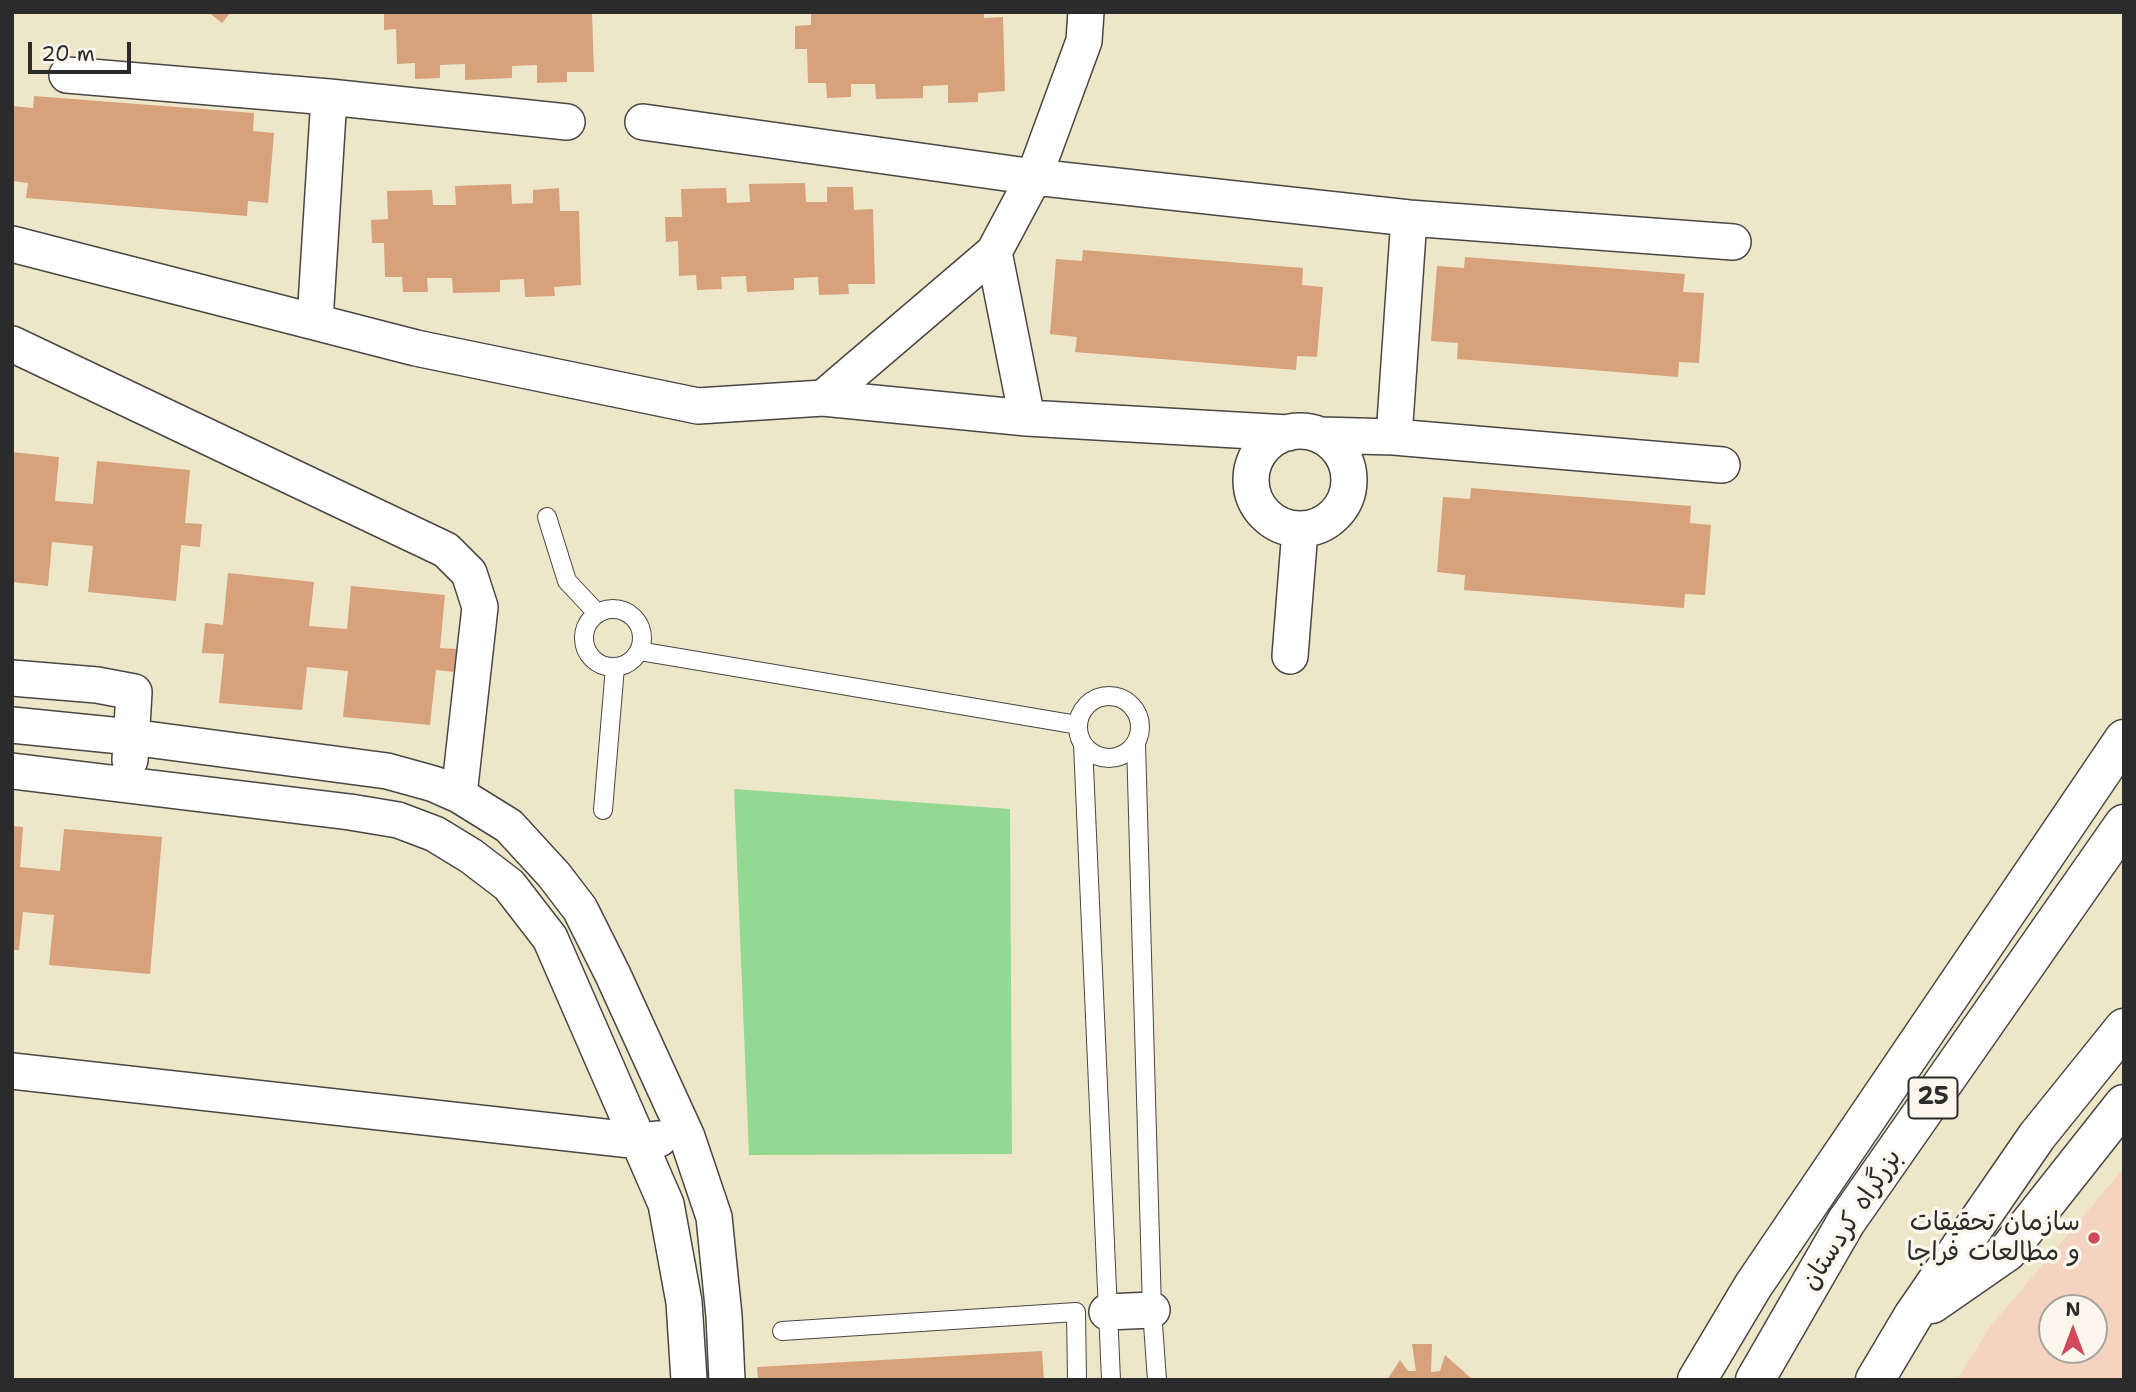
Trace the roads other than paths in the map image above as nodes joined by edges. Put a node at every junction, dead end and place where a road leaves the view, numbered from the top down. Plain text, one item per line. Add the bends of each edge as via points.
1 (1086, 12) edge
2 (67, 75) dead end
3 (329, 97) junction
4 (567, 122) dead end
5 (643, 122) dead end
6 (1034, 177) junction
7 (1409, 218) junction
8 (1733, 242) dead end
9 (12, 244) edge
10 (994, 253) junction
11 (315, 321) junction
12 (12, 344) edge
13 (823, 398) junction
14 (1027, 418) junction
15 (1304, 434) junction
16 (1394, 437) junction
17 (1722, 465) dead end
18 (547, 517) dead end
19 (1300, 530) junction
20 (597, 613) junction
21 (639, 651) junction
22 (1290, 656) dead end
23 (615, 667) junction
24 (12, 678) edge
25 (12, 724) edge
26 (1078, 725) junction
27 (131, 737) junction
28 (2124, 739) edge
29 (1136, 743) junction
30 (1083, 744) junction
31 (12, 771) edge
32 (130, 785) junction
33 (459, 794) junction
34 (603, 810) dead end
35 (2124, 824) edge
36 (2124, 1028) edge
37 (12, 1071) edge
38 (2124, 1104) edge
39 (687, 1137) junction
40 (640, 1141) junction
41 (1152, 1310) junction
42 (1107, 1312) junction
43 (1913, 1317) junction
44 (782, 1332) dead end
45 (689, 1380) edge
46 (727, 1380) edge
47 (1077, 1380) edge
48 (1111, 1380) edge
49 (1157, 1380) edge
50 (1697, 1380) edge
51 (1755, 1380) edge
52 (1875, 1380) edge

1 - 6 street via 1084,41
2 - 3 street
3 - 4 street
3 - 11 street
5 - 6 street
6 - 7 street
6 - 10 street
7 - 8 street
7 - 16 street
9 - 11 street
10 - 13 street
10 - 14 street
11 - 13 street via 416,348 698,406
12 - 33 street via 446,550 470,573 480,607
13 - 14 street
14 - 15 street
15 - 16 street
15 - 19 street via 1335,445 1349,475 1341,508 1329,520
15 - 19 street via 1272,440 1253,464 1250,479 1260,509 1278,524
16 - 17 street
18 - 20 lane via 567,581
19 - 22 street
20 - 21 lane via 616,609 633,616 642,633
20 - 23 lane via 585,628 585,647 596,662
21 - 23 lane
21 - 26 lane
23 - 34 lane
24 - 27 street via 134,692
25 - 27 street
26 - 29 lane via 1086,706 1114,696 1137,714
26 - 30 lane
27 - 32 street
27 - 33 street via 387,771
28 - 50 highway via 1753,1286
29 - 30 lane via 1121,756 1110,758 1090,752
29 - 41 lane
30 - 42 lane
31 - 32 street
32 - 40 street via 398,820 435,834 471,856 509,885 550,938
33 - 39 street via 509,826 580,909
35 - 51 highway, بزرگراه کردستان / 25 via 1846,1222
36 - 43 highway via 2037,1136
37 - 40 street
38 - 43 highway via 2007,1252
39 - 40 street
39 - 46 street via 714,1217
40 - 45 street via 666,1204 684,1302
41 - 42 street
41 - 49 lane
42 - 48 lane
43 - 52 highway
44 - 47 lane via 1076,1312

